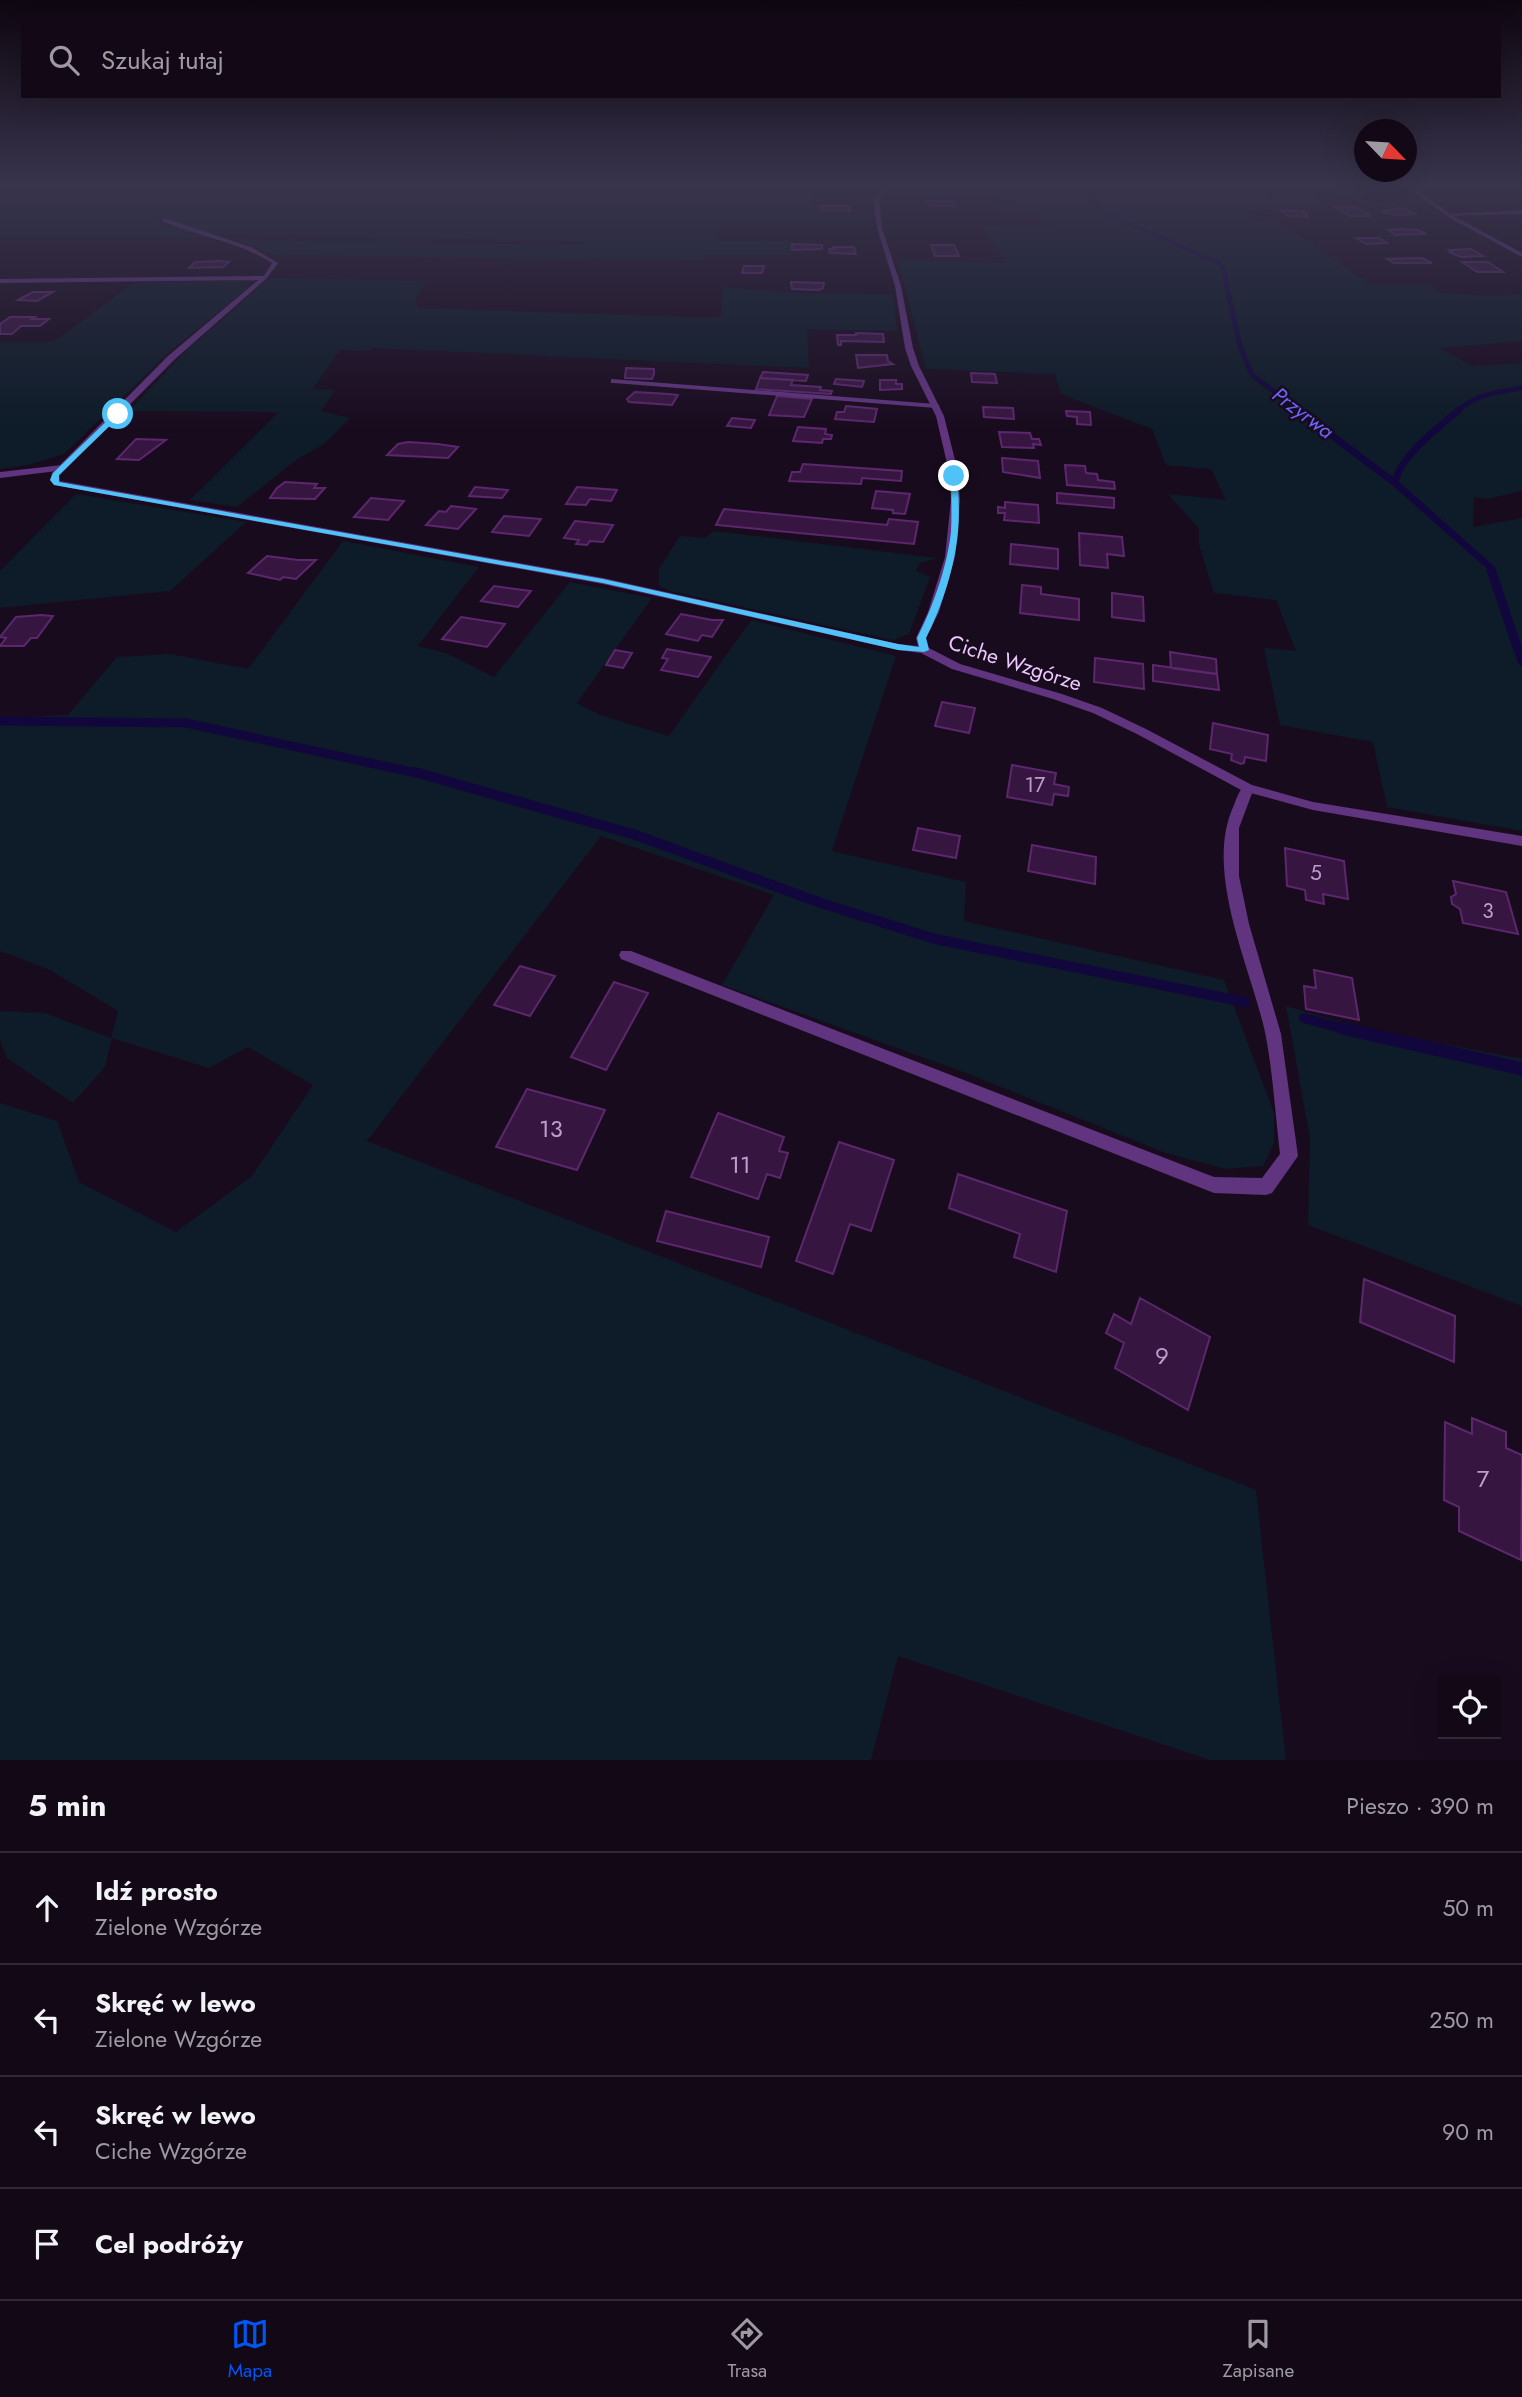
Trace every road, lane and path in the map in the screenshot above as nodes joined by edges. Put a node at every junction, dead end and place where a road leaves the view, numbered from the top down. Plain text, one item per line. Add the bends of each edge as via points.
1 (273, 265) edge
2 (892, 265) edge
3 (264, 278) junction
4 (0, 281) edge
5 (614, 381) dead end
6 (936, 406) junction
7 (62, 468) junction
8 (0, 475) edge
9 (924, 650) junction
10 (1248, 788) junction
11 (1522, 841) edge
12 (626, 955) dead end

1 - 3 street
2 - 6 street, Ciche Wzgórze via 905,337
3 - 4 street
3 - 7 street via 171,358
5 - 6 street
6 - 9 street, Ciche Wzgórze via 953,467 955,529 931,620 921,638
7 - 8 street
7 - 9 street via 54,480 67,486 603,581
9 - 10 street, Ciche Wzgórze via 958,666 1079,704
10 - 11 street, Ciche Wzgórze via 1313,806
10 - 12 street via 1232,826 1235,898 1272,1029 1289,1156 1266,1187 1214,1185

